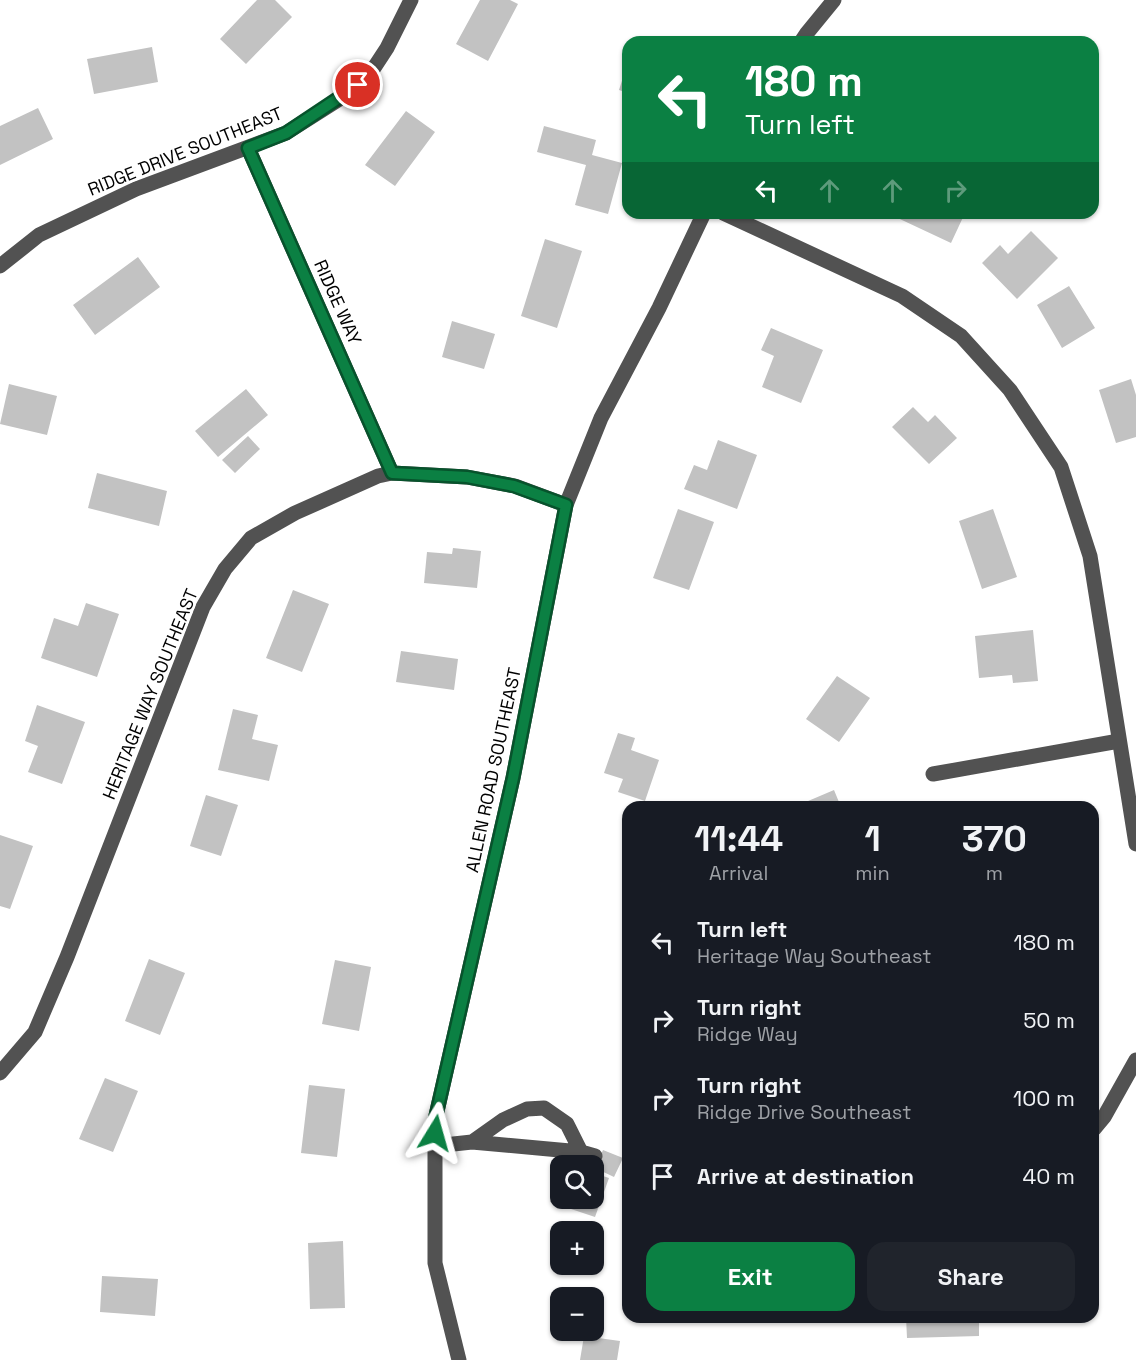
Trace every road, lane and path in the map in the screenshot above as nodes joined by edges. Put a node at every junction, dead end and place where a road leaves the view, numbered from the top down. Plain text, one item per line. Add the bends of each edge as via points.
1 (411, 0) edge
2 (834, 0) edge
3 (805, 36) edge
4 (248, 148) junction
5 (701, 219) edge
6 (736, 219) edge
7 (0, 266) edge
8 (392, 473) junction
9 (566, 505) junction
10 (1119, 741) junction
11 (933, 774) dead end
12 (1136, 844) edge
13 (1136, 1060) edge
14 (0, 1073) edge
15 (1099, 1123) edge
16 (472, 1142) junction
17 (435, 1146) junction
18 (459, 1360) edge

1 - 4 street, RIDGE DRIVE SOUTHEAST via 368,77 286,133
2 - 3 street
4 - 7 street, RIDGE DRIVE SOUTHEAST via 136,189 39,236
4 - 8 street, RIDGE WAY
5 - 9 street, ALLEN ROAD SOUTHEAST via 601,418
6 - 10 street via 902,296 961,336 1010,390 1062,467 1090,556
8 - 9 street, HERITAGE WAY SOUTHEAST via 467,477 514,486
8 - 14 street, HERITAGE WAY SOUTHEAST via 295,513 251,538 225,569 203,607 35,1032
9 - 17 street, ALLEN ROAD SOUTHEAST via 513,778 435,1120
10 - 11 street
10 - 12 street
13 - 15 street
16 - 16 street via 503,1120 527,1109 544,1108 567,1124 588,1154
16 - 17 street
17 - 18 street, ALLEN ROAD SOUTHEAST via 435,1263

